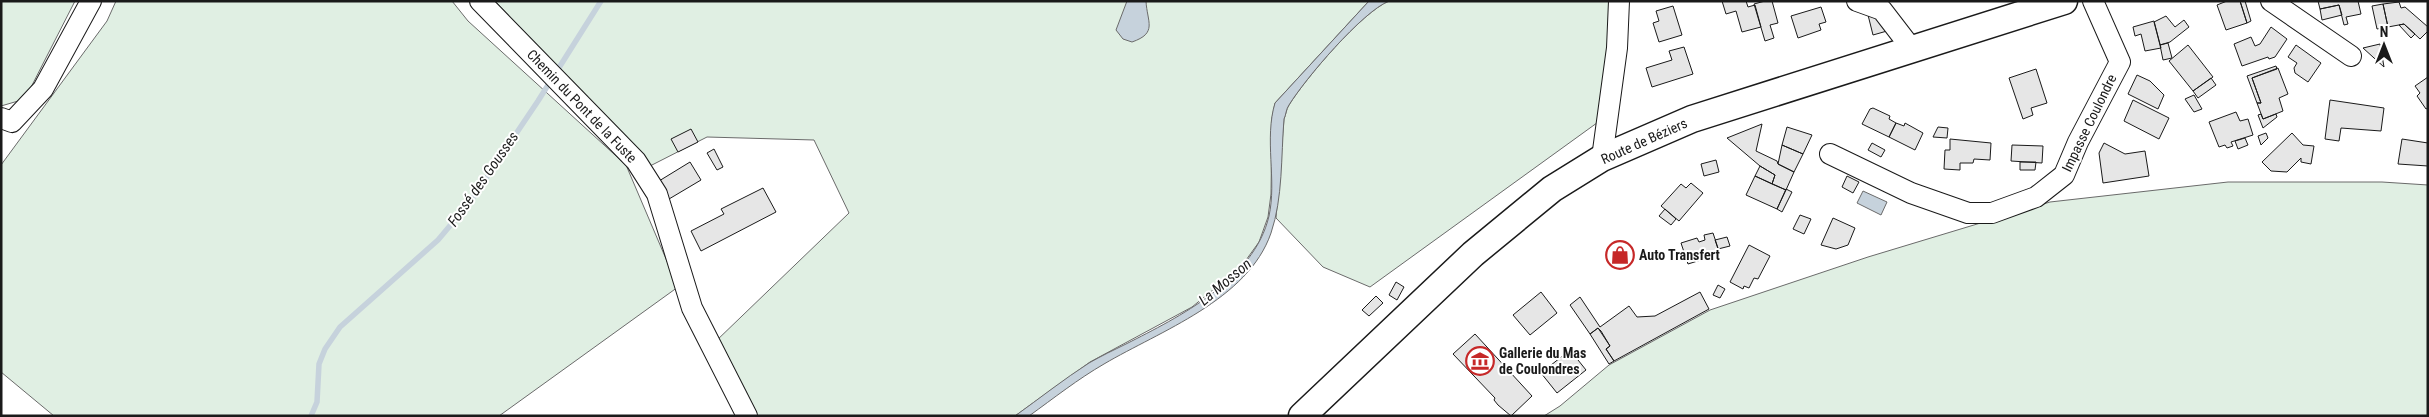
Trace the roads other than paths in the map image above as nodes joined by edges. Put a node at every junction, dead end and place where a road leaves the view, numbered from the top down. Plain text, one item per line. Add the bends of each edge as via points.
1 (91, 1) edge
2 (480, 1) edge
3 (1619, 1) edge
4 (1857, 1) edge
5 (2064, 1) edge
6 (2093, 1) edge
7 (2271, 1) edge
8 (2034, 6) edge
9 (1912, 49) junction
10 (2351, 56) dead end
11 (7, 120) edge
12 (1830, 154) dead end
13 (1602, 158) junction
14 (747, 416) edge
15 (1302, 416) edge

1 - 11 street via 43,89
2 - 14 street, Chemin du Pont de la Fuste via 636,161 658,194 692,308
3 - 13 street via 1617,48
4 - 9 street via 1882,10
5 - 8 main road, Route de Béziers
6 - 12 street, Impasse Coulondre via 2120,62 2064,175 2036,198 1992,213 1968,213 1911,193
7 - 10 street
8 - 9 main road, Route de Béziers
9 - 13 main road, Route de Béziers via 1692,119
13 - 15 main road, Route de Béziers via 1552,189 1473,254

